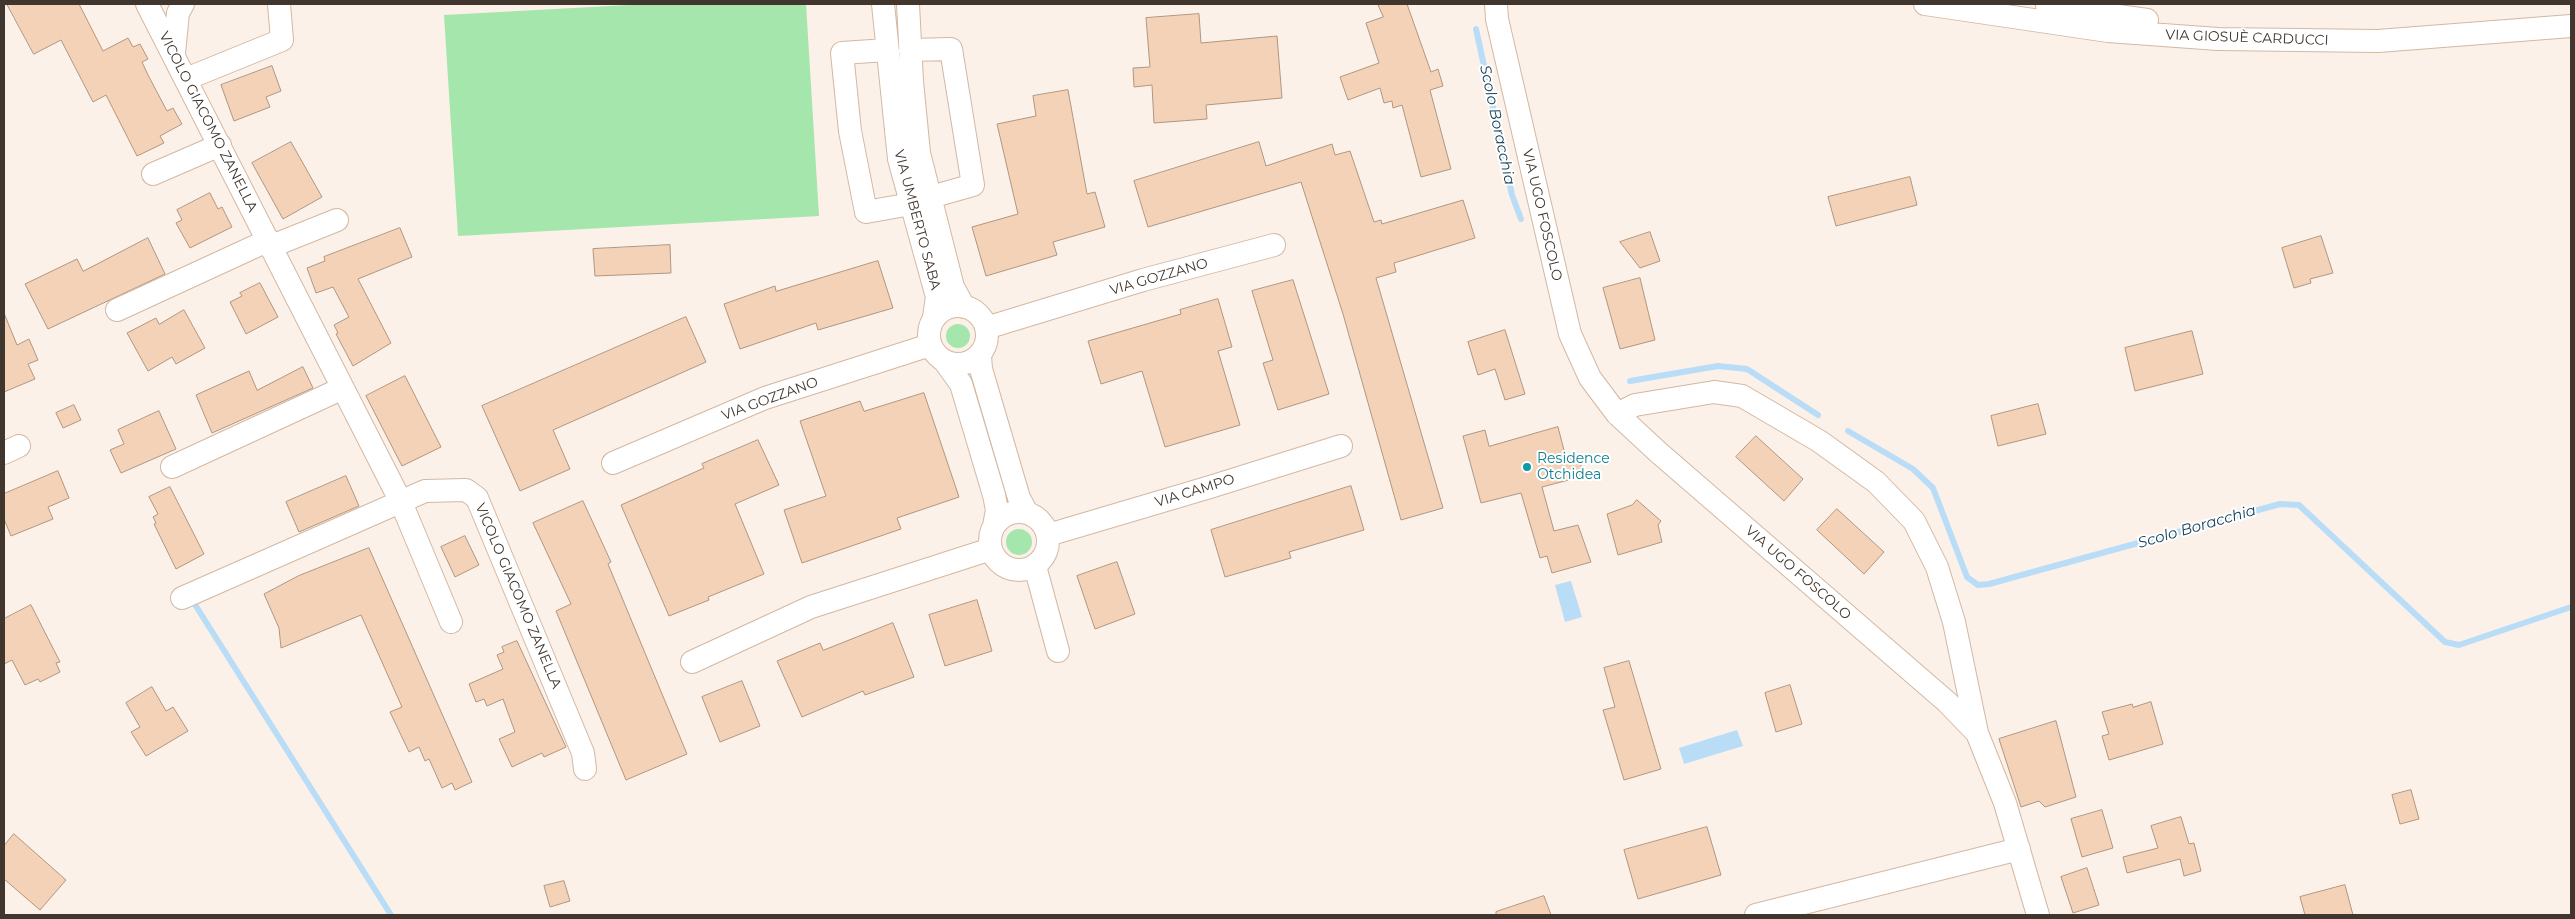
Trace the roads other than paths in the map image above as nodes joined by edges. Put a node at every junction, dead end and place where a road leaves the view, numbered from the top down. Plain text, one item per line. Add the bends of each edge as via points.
1 (148, 4) edge
2 (182, 4) edge
3 (279, 4) edge
4 (883, 4) edge
5 (908, 4) edge
6 (1496, 4) edge
7 (1925, 4) edge
8 (2028, 9) edge
9 (2571, 10) edge
10 (2571, 26) edge
11 (887, 50) junction
12 (910, 50) junction
13 (174, 54) junction
14 (186, 79) junction
15 (220, 146) junction
16 (153, 174) dead end
17 (921, 200) junction
18 (337, 220) dead end
19 (270, 243) junction
20 (1274, 245) dead end
21 (964, 307) junction
22 (117, 310) dead end
23 (934, 318) junction
24 (986, 328) junction
25 (938, 354) junction
26 (980, 355) junction
27 (343, 388) junction
28 (1617, 414) junction
29 (1341, 446) dead end
30 (613, 462) dead end
31 (172, 467) dead end
32 (401, 502) junction
33 (1027, 513) junction
34 (994, 526) junction
35 (1048, 535) junction
36 (991, 549) junction
37 (1035, 566) junction
38 (182, 598) dead end
39 (451, 622) dead end
40 (1058, 650) dead end
41 (692, 662) dead end
42 (1977, 733) junction
43 (585, 769) dead end
44 (2019, 849) junction
45 (1756, 915) edge
46 (2038, 915) edge

1 - 13 street, VICOLO GIACOMO ZANELLA
2 - 13 street via 178,13
3 - 14 street via 282,40
4 - 11 street, VIA UMBERTO SABA
5 - 12 street, VIA UMBERTO SABA
6 - 28 street, VIA UGO FOSCOLO via 1570,334 1590,378
7 - 8 street, VIA GIOSUÈ CARDUCCI
8 - 9 street, VIA GIOSUÈ CARDUCCI via 2193,27 2295,30 2465,24
8 - 10 street, VIA GIOSUÈ CARDUCCI via 2074,33 2108,31 2218,39 2378,41
11 - 17 street, VIA UMBERTO SABA via 899,159
11 - 17 street via 842,53 850,131 866,212
12 - 17 street, VIA UMBERTO SABA
12 - 17 street via 951,49 973,186
13 - 14 street, VICOLO GIACOMO ZANELLA
14 - 15 street, VICOLO GIACOMO ZANELLA
15 - 16 street
15 - 19 street, VICOLO GIACOMO ZANELLA
17 - 21 street, VIA UMBERTO SABA via 953,287
17 - 23 street, VIA UMBERTO SABA via 937,297
18 - 19 street
19 - 22 street
19 - 27 street, VICOLO GIACOMO ZANELLA
20 - 24 street, VIA GOZZANO via 1143,280
21 - 23 street via 948,308
21 - 24 street via 978,314
23 - 25 street via 928,336
24 - 26 street via 987,337
25 - 26 street via 967,363
25 - 30 street, VIA GOZZANO via 765,398
25 - 34 street via 961,384 994,495 997,510
26 - 33 street via 981,369 1016,489
27 - 31 street
27 - 32 street, VICOLO GIACOMO ZANELLA
28 - 42 street, VIA UGO FOSCOLO via 1947,702
28 - 42 street, VIA UGO FOSCOLO via 1636,405 1714,392 1742,396 1819,440 1876,482 1914,521 1937,566 1954,622
29 - 35 street, VIA CAMPO
32 - 38 street, VICOLO GIACOMO ZANELLA
32 - 39 street
32 - 43 street, VICOLO GIACOMO ZANELLA via 425,492 466,490 478,498 583,753
33 - 34 street via 1008,514
33 - 35 street via 1041,521
34 - 36 street
35 - 37 street via 1045,555
36 - 37 street via 1003,566 1012,570
36 - 41 street via 811,607
37 - 40 street
42 - 44 street, VIA UGO FOSCOLO via 2005,802
44 - 45 street
44 - 46 street, VIA UGO FOSCOLO

